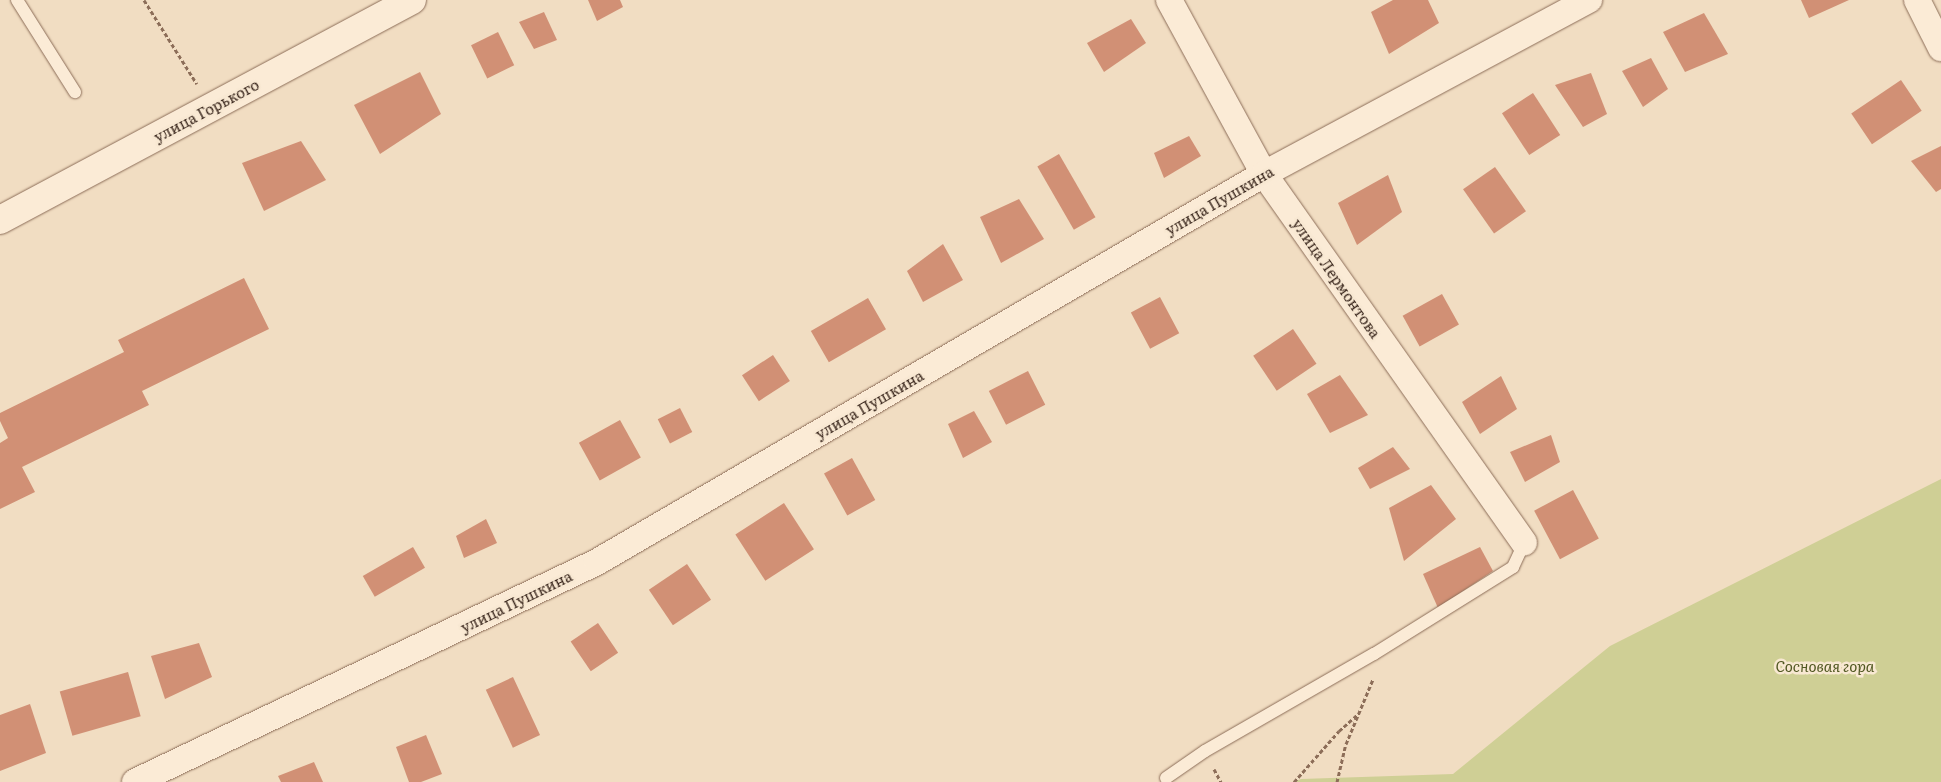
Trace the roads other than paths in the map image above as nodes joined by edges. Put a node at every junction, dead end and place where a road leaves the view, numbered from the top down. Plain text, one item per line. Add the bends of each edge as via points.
1 (17, 0) edge
2 (412, 0) edge
3 (1169, 0) edge
4 (1589, 0) edge
5 (1918, 0) edge
6 (1941, 48) edge
7 (75, 92) dead end
8 (1264, 174) junction
9 (0, 220) edge
10 (1524, 543) joint
11 (1166, 778) dead end
12 (135, 782) edge

1 - 7 lane
2 - 9 street, улица Горького
3 - 8 street, улица Лермонтова
4 - 8 street, улица Пушкина
5 - 6 street
8 - 10 street, улица Лермонтова
8 - 12 street, улица Пушкина via 596,562
10 - 11 lane via 1513,567 1374,654 1205,751

